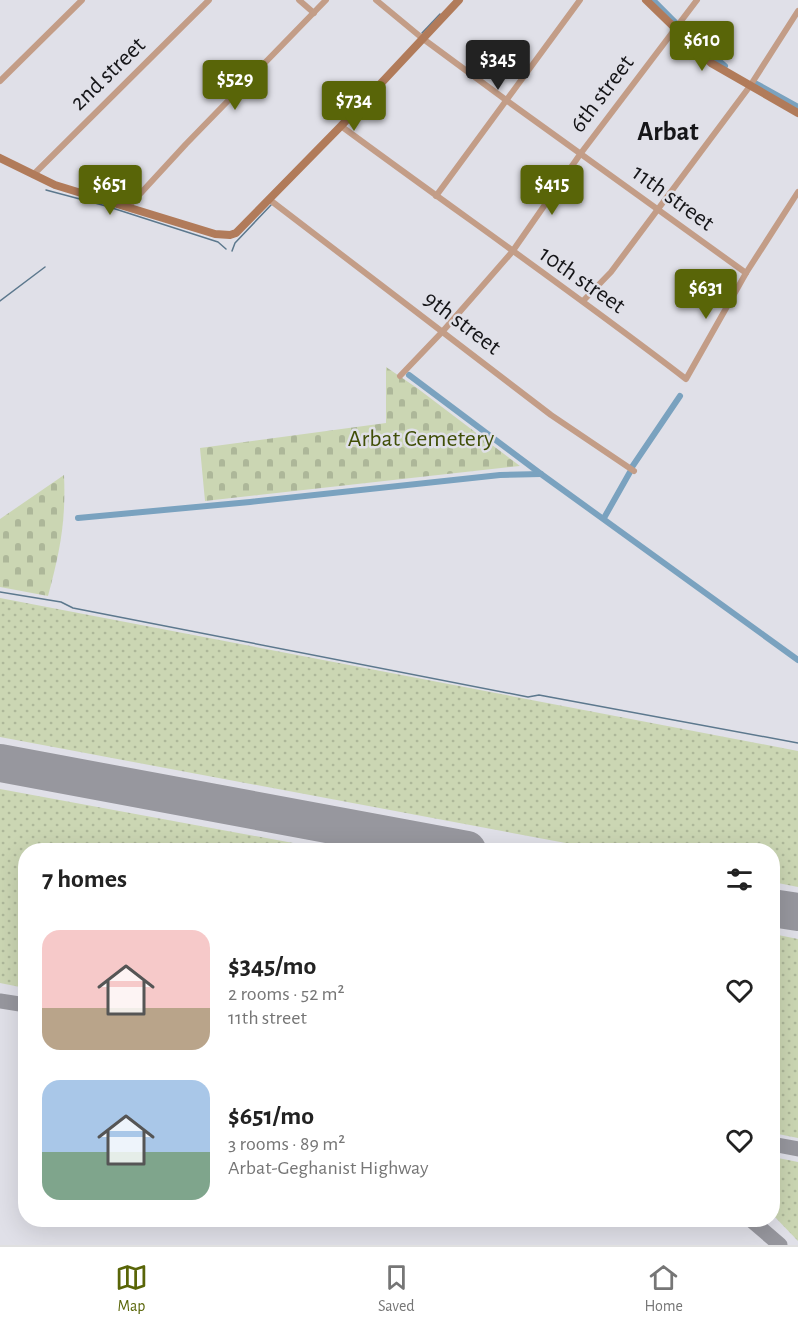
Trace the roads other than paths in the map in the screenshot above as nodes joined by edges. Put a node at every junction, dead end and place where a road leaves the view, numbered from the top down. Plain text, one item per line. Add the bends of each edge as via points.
1 (82, 0) edge
2 (209, 0) edge
3 (300, 0) edge
4 (326, 0) edge
5 (376, 0) edge
6 (459, 0) edge
7 (580, 0) edge
8 (646, 0) edge
9 (697, 0) edge
10 (798, 11) edge
11 (314, 13) junction
12 (675, 30) junction
13 (422, 38) junction
14 (0, 81) edge
15 (750, 86) junction
16 (506, 100) junction
17 (798, 113) edge
18 (341, 126) junction
19 (581, 153) junction
20 (0, 158) edge
21 (33, 175) junction
22 (798, 192) edge
23 (436, 196) junction
24 (270, 200) junction
25 (128, 207) junction
26 (657, 210) junction
27 (513, 252) junction
28 (746, 273) junction
29 (584, 301) junction
30 (443, 331) junction
31 (400, 376) dead end
32 (634, 471) dead end

1 - 14 street
2 - 21 street, 2nd street
3 - 11 street
4 - 11 street
5 - 13 street, 11th street
6 - 13 main road
7 - 16 street
8 - 12 main road
9 - 12 street, 6th street
10 - 15 street
11 - 25 street
12 - 15 main road via 711,63
12 - 19 street, 6th street
13 - 16 street, 11th street
13 - 18 main road
15 - 17 main road
15 - 26 street
16 - 19 street, 11th street
16 - 23 street
18 - 23 street, 10th street
18 - 24 main road
19 - 26 street, 11th street
19 - 27 street, 6th street
20 - 21 main road
21 - 25 main road
22 - 28 street
23 - 27 street, 10th street
24 - 25 main road via 243,228 230,235 215,234
24 - 30 street, 9th street
26 - 28 street, 11th street
26 - 29 street
27 - 29 street, 10th street
27 - 30 street, 6th street
28 - 29 street, 10th street via 686,378
30 - 31 street, 6th street
30 - 32 street, 9th street via 551,415

